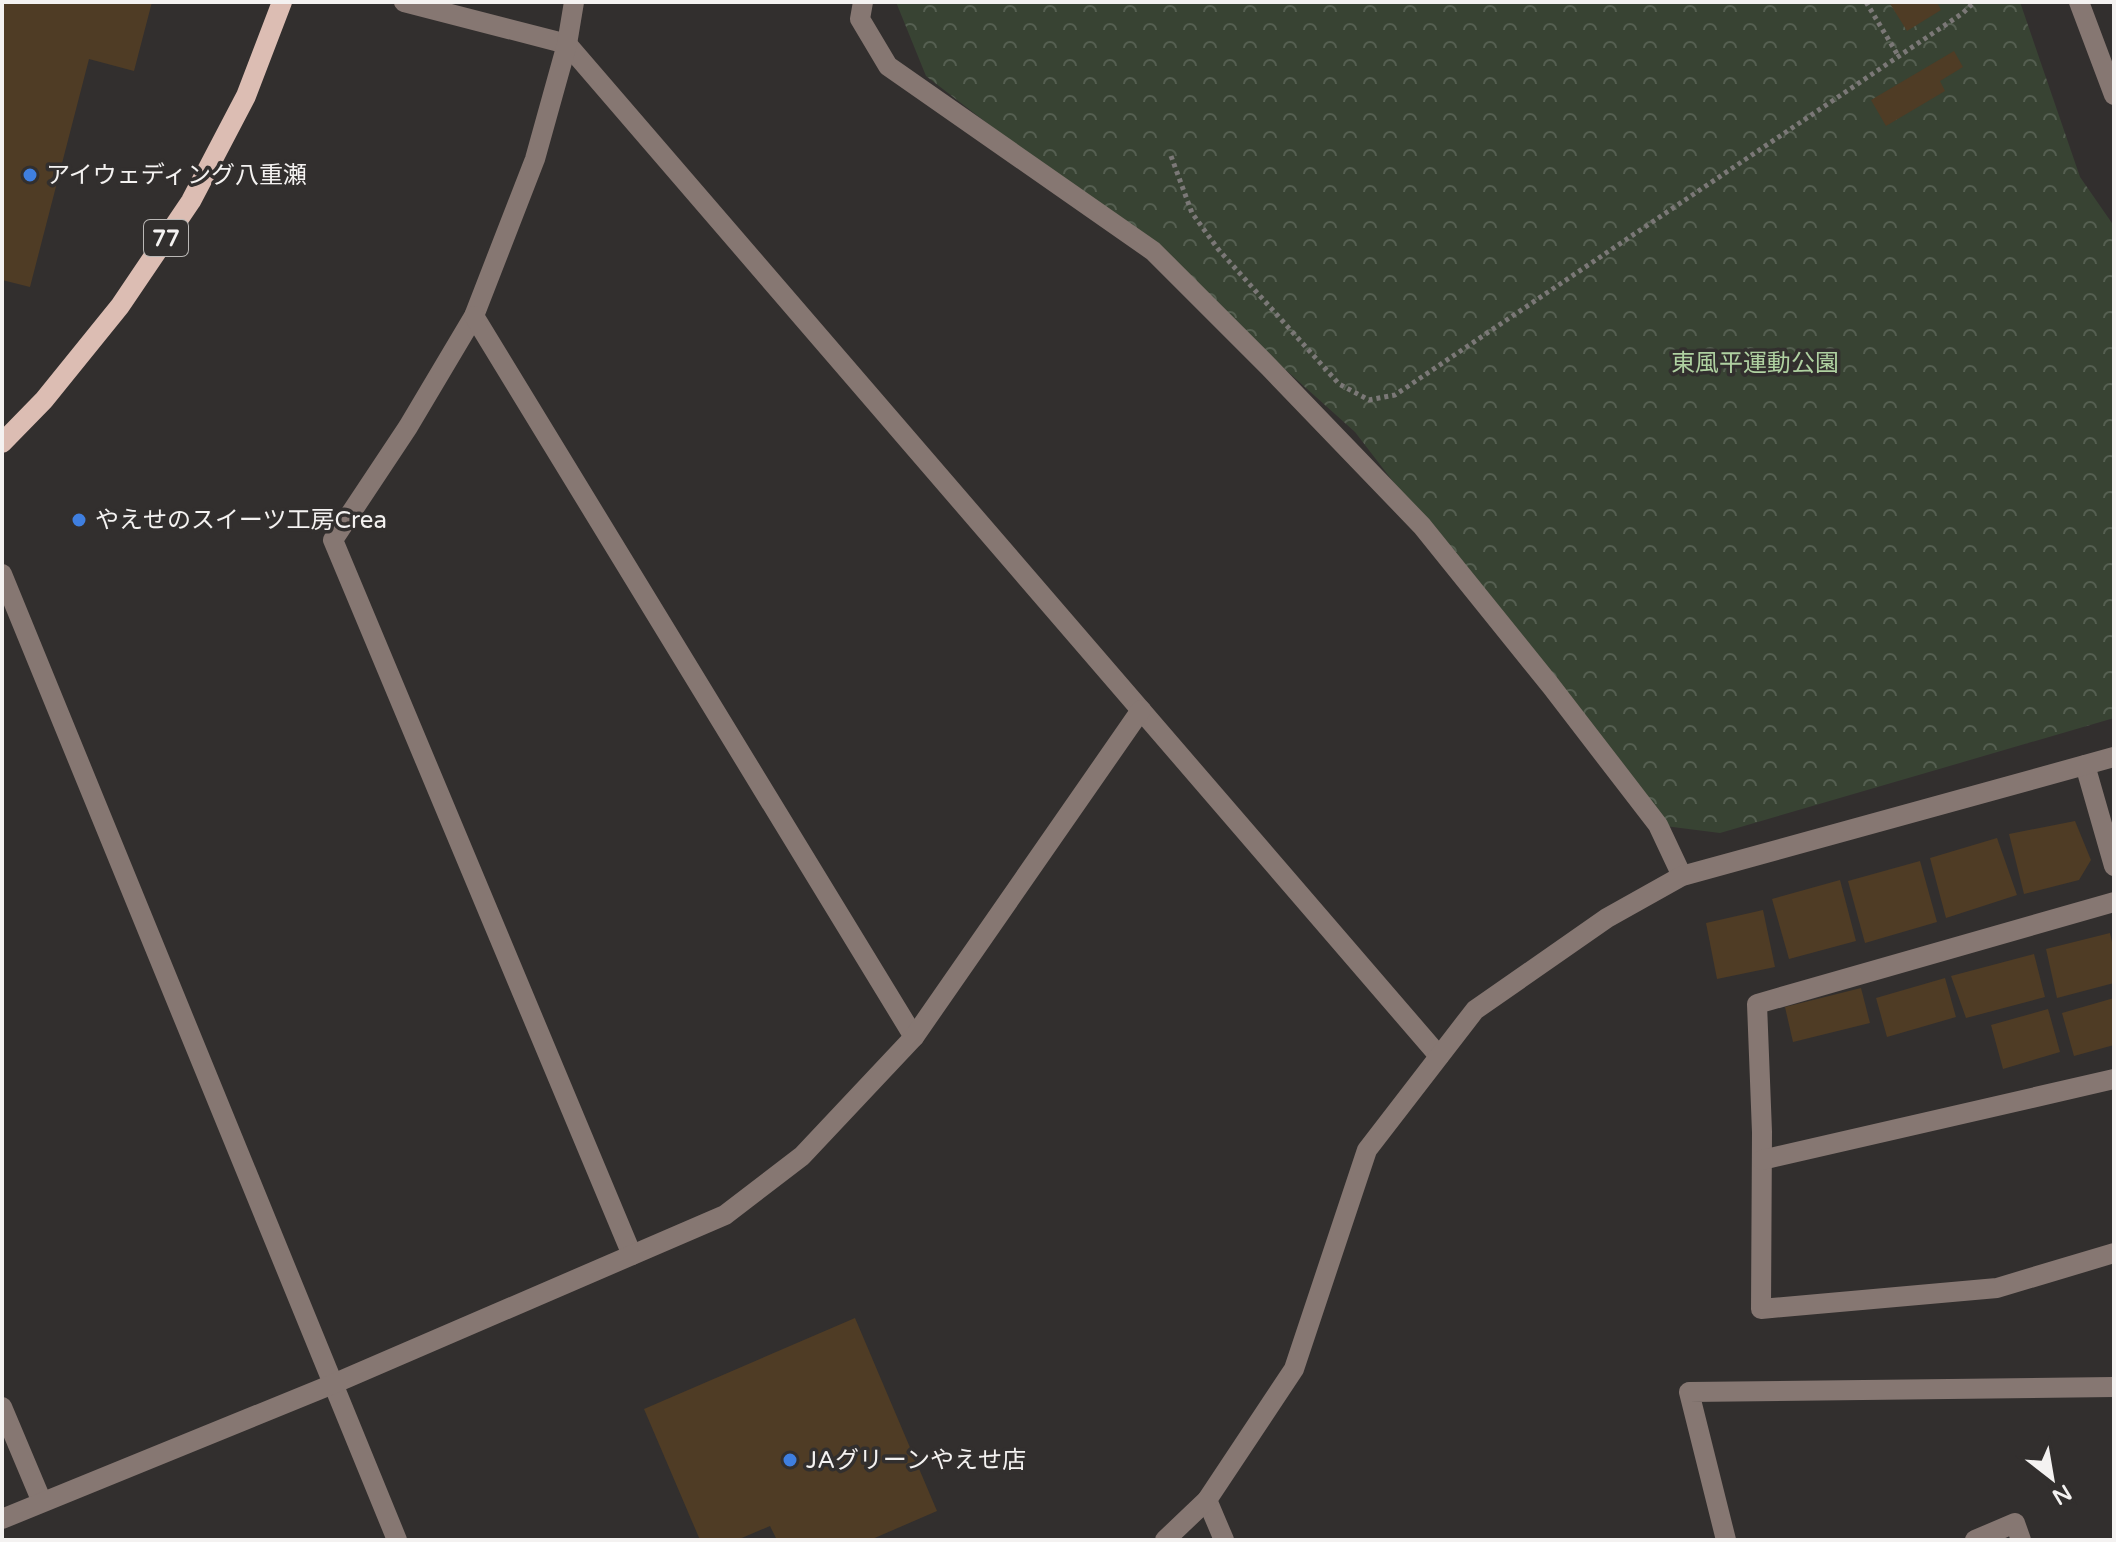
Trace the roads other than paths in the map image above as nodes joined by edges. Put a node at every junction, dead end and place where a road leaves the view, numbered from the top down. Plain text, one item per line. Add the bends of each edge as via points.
1 (282, 2) edge
2 (404, 2) edge
3 (574, 2) edge
4 (863, 2) edge
5 (2079, 2) edge
6 (567, 44) junction
7 (2114, 95) edge
8 (474, 316) junction
9 (2, 443) edge
10 (2, 574) edge
11 (1141, 710) junction
12 (2114, 757) edge
13 (2085, 765) junction
14 (2114, 866) edge
15 (1682, 876) junction
16 (2114, 902) edge
17 (914, 1037) junction
18 (1439, 1056) junction
19 (2114, 1079) edge
20 (1762, 1160) junction
21 (2114, 1253) edge
22 (632, 1255) junction
23 (333, 1384) junction
24 (2114, 1387) edge
25 (2, 1407) edge
26 (1207, 1500) junction
27 (42, 1502) junction
28 (2, 1519) edge
29 (397, 1540) edge
30 (1165, 1540) edge
31 (1224, 1540) edge
32 (1726, 1540) edge
33 (1975, 1540) edge
34 (2021, 1540) edge

1 - 9 main road, 77 via 246,96 191,201 120,306
2 - 6 street
3 - 6 street
4 - 15 street via 860,19 888,66 1153,251 1422,526 1658,825
5 - 7 street
6 - 8 street via 535,159
6 - 11 street
8 - 17 street
8 - 22 street via 333,540
10 - 23 street
11 - 17 street
11 - 18 street
12 - 13 street
13 - 14 street
13 - 15 street
15 - 18 street via 1607,918 1475,1010
16 - 20 street via 1757,1004
17 - 22 street via 802,1156 725,1215
18 - 26 street via 1367,1150 1294,1369
19 - 20 street
20 - 21 street via 1761,1309 1997,1288
22 - 23 street
23 - 27 street
23 - 29 street
24 - 32 street via 1689,1392
25 - 27 street
26 - 30 street
26 - 31 street
27 - 28 street
33 - 34 street via 2015,1523

